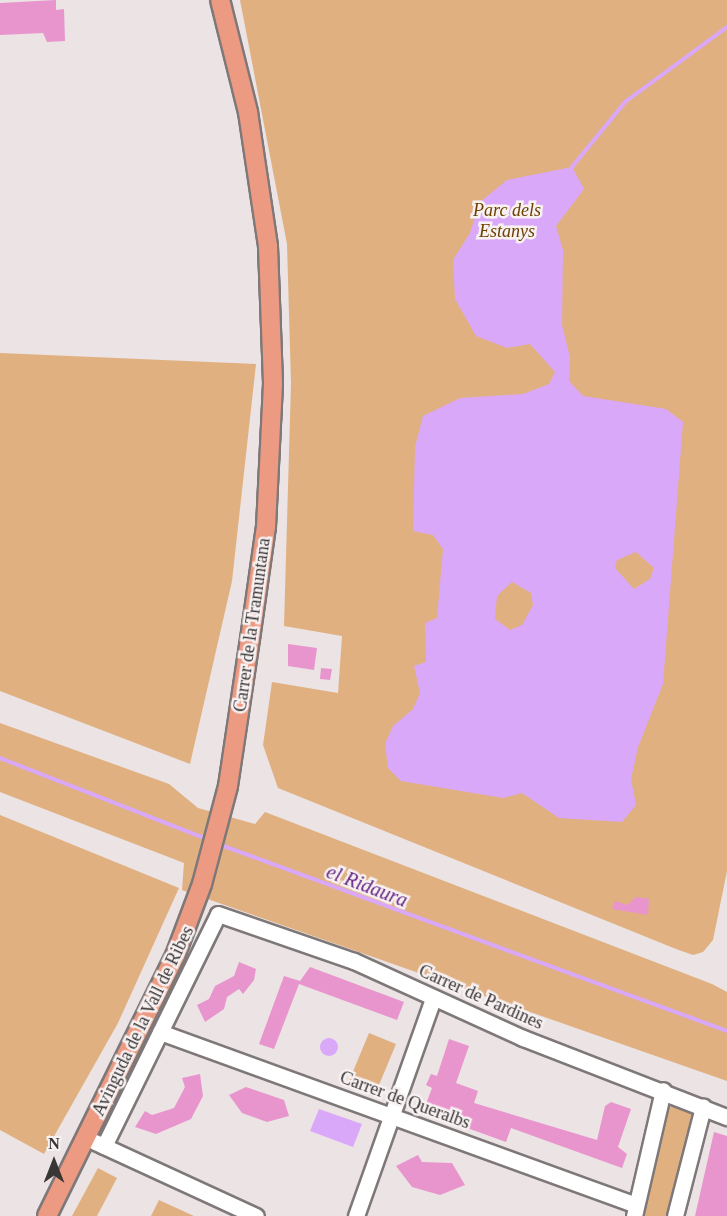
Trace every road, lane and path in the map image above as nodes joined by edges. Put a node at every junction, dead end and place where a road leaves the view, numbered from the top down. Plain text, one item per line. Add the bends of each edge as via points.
1 (220, 0) edge
2 (218, 914) joint
3 (433, 998) junction
4 (160, 1032) junction
5 (663, 1090) junction
6 (703, 1107) junction
7 (392, 1116) junction
8 (727, 1117) edge
9 (87, 1138) junction
10 (104, 1146) junction
11 (635, 1210) edge
12 (48, 1216) edge
13 (256, 1216) edge
14 (356, 1216) edge
15 (675, 1216) edge

1 - 9 main road, Carrer de la Tramuntana via 248,112 268,246 273,383 266,527 228,786 202,884 175,957
2 - 3 street, Carrer de Pardines via 354,961
2 - 4 street, Avinguda de la Vall de Ribes
3 - 5 street, Carrer de Pardines
3 - 7 street
4 - 7 street, Carrer de Queralbs
4 - 10 street, Avinguda de la Vall de Ribes
5 - 6 street, Carrer de Pardines
5 - 11 street
6 - 8 street, Carrer de Pardines
6 - 15 street
7 - 11 street, Carrer de Queralbs
7 - 14 street
9 - 10 street, Avinguda de la Vall de Ribes
9 - 12 main road, Carrer de la Tramuntana
10 - 13 street, Avinguda de la Vall de Ribes

